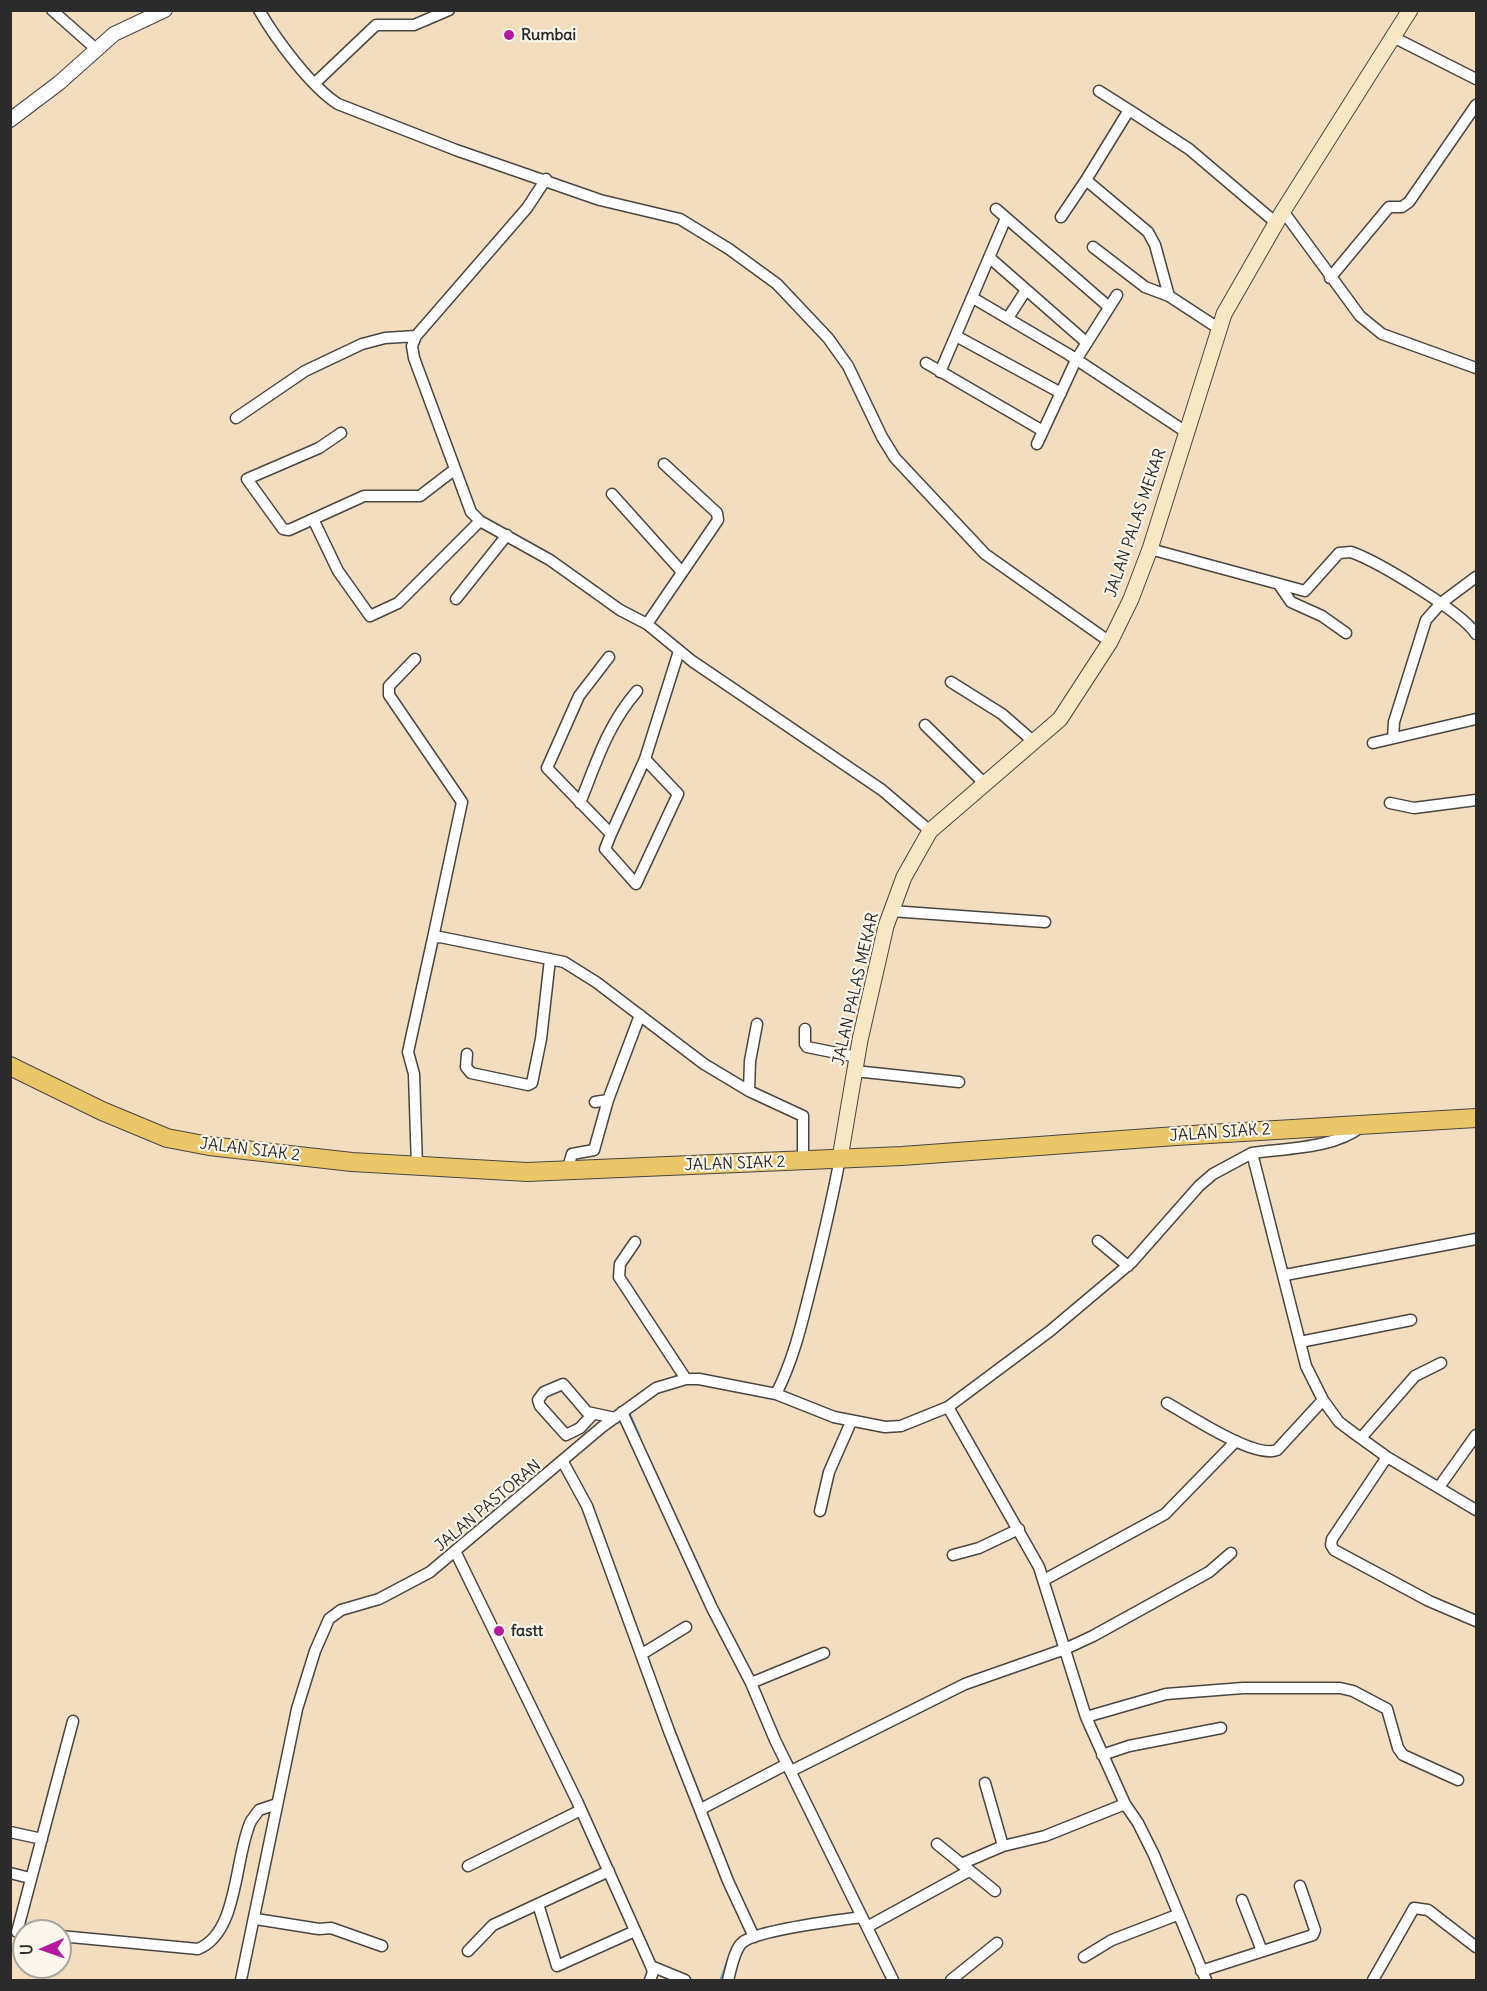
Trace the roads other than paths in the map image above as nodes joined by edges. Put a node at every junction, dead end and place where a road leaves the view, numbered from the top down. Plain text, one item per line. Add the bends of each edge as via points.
1 (52, 10) edge
2 (165, 10) edge
3 (259, 10) edge
4 (449, 10) edge
5 (1410, 10) edge
6 (1394, 37) junction
7 (96, 49) junction
8 (1476, 79) edge
9 (315, 83) junction
10 (1099, 91) dead end
11 (1476, 105) edge
12 (1129, 110) junction
13 (10, 120) edge
14 (546, 179) junction
15 (1086, 180) junction
16 (996, 209) dead end
17 (1279, 216) junction
18 (1061, 217) dead end
19 (1006, 218) junction
20 (1092, 247) dead end
21 (990, 258) junction
22 (1330, 278) junction
23 (1026, 290) junction
24 (1117, 295) dead end
25 (1169, 296) junction
26 (973, 298) junction
27 (1109, 307) junction
28 (1008, 318) junction
29 (1218, 328) junction
30 (416, 336) junction
31 (956, 336) junction
32 (1087, 343) junction
33 (1076, 360) junction
34 (926, 363) dead end
35 (1476, 368) edge
36 (940, 372) junction
37 (1060, 393) junction
38 (236, 417) dead end
39 (1043, 431) junction
40 (1186, 432) junction
41 (341, 433) dead end
42 (1037, 444) dead end
43 (664, 464) dead end
44 (454, 470) junction
45 (612, 494) dead end
46 (313, 519) junction
47 (480, 521) junction
48 (507, 535) junction
49 (1150, 549) junction
50 (682, 572) junction
51 (1476, 577) edge
52 (1280, 586) junction
53 (456, 599) dead end
54 (1441, 603) junction
55 (647, 624) junction
56 (1346, 633) dead end
57 (1476, 634) edge
58 (1110, 642) junction
59 (679, 651) junction
60 (609, 657) dead end
61 (415, 659) dead end
62 (951, 682) dead end
63 (637, 691) dead end
64 (1476, 719) edge
65 (925, 725) dead end
66 (1393, 738) junction
67 (1034, 742) junction
68 (1373, 743) dead end
69 (645, 759) junction
70 (983, 782) junction
71 (1476, 800) edge
72 (580, 803) junction
73 (1390, 803) dead end
74 (930, 831) junction
75 (611, 834) junction
76 (891, 911) junction
77 (1045, 922) dead end
78 (433, 938) junction
79 (550, 959) junction
80 (640, 1015) junction
81 (757, 1024) dead end
82 (805, 1029) dead end
83 (467, 1054) dead end
84 (856, 1064) junction
85 (10, 1066) edge
86 (959, 1082) dead end
87 (748, 1091) junction
88 (608, 1100) junction
89 (595, 1102) dead end
90 (1476, 1118) edge
91 (1364, 1125) junction
92 (1252, 1153) junction
93 (840, 1158) junction
94 (803, 1161) junction
95 (417, 1167) junction
96 (567, 1171) junction
97 (1476, 1239) edge
98 (1098, 1241) dead end
99 (635, 1242) dead end
100 (1128, 1266) junction
101 (1285, 1275) junction
102 (1411, 1320) dead end
103 (1300, 1342) junction
104 (1441, 1363) dead end
105 (686, 1379) junction
106 (776, 1394) junction
107 (1323, 1401) junction
108 (1167, 1403) dead end
109 (948, 1407) junction
110 (593, 1414) junction
111 (619, 1415) junction
112 (851, 1422) junction
113 (1476, 1435) edge
114 (1361, 1438) junction
115 (1236, 1441) junction
116 (1388, 1457) junction
117 (563, 1462) junction
118 (1439, 1488) junction
119 (1476, 1510) edge
120 (820, 1511) dead end
121 (1019, 1529) junction
122 (456, 1553) junction
123 (1231, 1553) dead end
124 (953, 1555) dead end
125 (1044, 1580) junction
126 (1476, 1621) edge
127 (686, 1627) dead end
128 (1065, 1649) junction
129 (824, 1653) dead end
130 (642, 1654) junction
131 (751, 1683) junction
132 (1086, 1717) junction
133 (73, 1721) dead end
134 (1221, 1728) dead end
135 (1102, 1755) junction
136 (789, 1768) junction
137 (1458, 1780) dead end
138 (985, 1783) dead end
139 (277, 1804) junction
140 (1125, 1804) junction
141 (701, 1809) junction
142 (581, 1810) junction
143 (10, 1832) edge
144 (42, 1839) junction
145 (937, 1844) dead end
146 (1003, 1846) junction
147 (468, 1866) dead end
148 (965, 1867) junction
149 (609, 1871) junction
150 (10, 1873) edge
151 (30, 1878) junction
152 (1300, 1886) dead end
153 (995, 1891) dead end
154 (1242, 1900) dead end
155 (538, 1904) junction
156 (1178, 1915) junction
157 (20, 1919) edge
158 (256, 1919) junction
159 (864, 1922) junction
160 (635, 1931) junction
161 (72, 1937) edge
162 (754, 1937) junction
163 (997, 1943) dead end
164 (382, 1946) dead end
165 (1476, 1947) edge
166 (468, 1951) dead end
167 (1262, 1951) junction
168 (1084, 1957) dead end
169 (651, 1966) junction
170 (1203, 1976) edge
171 (241, 1980) edge
172 (650, 1980) edge
173 (685, 1980) edge
174 (728, 1980) edge
175 (893, 1980) edge
176 (951, 1980) edge
177 (1373, 1980) edge

1 - 7 street
2 - 7 street via 114,34
3 - 9 street via 279,44
4 - 9 street via 414,25 376,25
5 - 6 main road, JALAN PALAS MEKAR
6 - 8 street
6 - 17 main road, JALAN PALAS MEKAR
7 - 13 street
9 - 14 street via 338,104 456,150
10 - 12 street
11 - 22 street via 1409,202 1402,207 1389,207 1377,218
12 - 15 street
12 - 17 street via 1189,148
14 - 30 street via 527,208
14 - 58 street via 600,200 680,219 777,284 828,338 848,366 896,458 985,554
15 - 18 street
15 - 25 street via 1148,232
16 - 19 street
17 - 22 street
17 - 29 main road, JALAN PALAS MEKAR
19 - 21 street
19 - 27 street
20 - 25 street via 1145,286
21 - 23 street
21 - 26 street
22 - 35 street via 1360,316 1382,334
23 - 28 street
23 - 32 street
24 - 27 street
25 - 29 street
26 - 28 street
26 - 31 street
27 - 32 street
28 - 33 street
29 - 40 main road, JALAN PALAS MEKAR
30 - 38 street via 362,344 305,371
30 - 44 street via 412,346 414,358
31 - 36 street
31 - 37 street
32 - 33 street
33 - 37 street
33 - 40 street
34 - 36 street
36 - 39 street
37 - 39 street
39 - 42 street
40 - 49 main road, JALAN PALAS MEKAR
41 - 46 street via 319,448 247,480 284,529
43 - 50 street via 717,513 718,520
44 - 46 street via 420,496 364,496
44 - 47 street via 471,512
45 - 50 street
46 - 47 street via 338,571 370,616 398,603
47 - 48 street
48 - 53 street
48 - 55 street
49 - 52 street
49 - 58 main road, JALAN PALAS MEKAR
50 - 55 street
51 - 54 street
52 - 54 street via 1308,589 1339,553 1351,552
52 - 56 street via 1291,602 1322,616
54 - 57 street
54 - 66 street via 1426,620 1394,722
55 - 59 street
58 - 67 main road, JALAN PALAS MEKAR via 1070,706
59 - 69 street
59 - 74 street via 882,790
60 - 72 street via 579,696 547,768
61 - 78 street via 389,687 389,695 462,802
62 - 67 street via 1002,714
63 - 72 street via 609,730
64 - 66 street
65 - 70 street
66 - 68 street
67 - 70 main road, JALAN PALAS MEKAR
69 - 75 street
69 - 75 street via 678,794 636,884 605,849
70 - 74 main road, JALAN PALAS MEKAR
71 - 73 street via 1414,808
72 - 75 street
74 - 76 main road, JALAN PALAS MEKAR via 904,877
76 - 77 street
76 - 84 main road, JALAN PALAS MEKAR
78 - 79 street
78 - 95 street via 408,1052 414,1074
79 - 80 street via 564,962
79 - 83 street via 532,1083 471,1073 466,1067
80 - 87 street via 704,1064
80 - 88 street
81 - 87 street
82 - 84 street via 807,1047
84 - 86 street
84 - 93 main road, JALAN PALAS MEKAR
85 - 95 highway, JALAN SIAK 2 via 167,1138 209,1146
87 - 94 street via 803,1116
88 - 89 street
88 - 96 street via 594,1150 572,1154
90 - 91 highway, JALAN SIAK 2
91 - 92 street, JALAN PASTORAN via 1334,1141
91 - 93 highway, JALAN SIAK 2
92 - 100 street, JALAN PASTORAN via 1199,1186
92 - 101 street
93 - 94 highway, JALAN SIAK 2
93 - 106 street via 800,1331
94 - 96 highway, JALAN SIAK 2
95 - 96 highway, JALAN SIAK 2
97 - 101 street
98 - 100 street
99 - 105 street via 620,1264 619,1277
100 - 109 street, JALAN PASTORAN via 1050,1331
101 - 103 street
102 - 103 street
103 - 107 street via 1306,1366
104 - 114 street via 1415,1376
105 - 106 street, JALAN PASTORAN
105 - 111 street, JALAN PASTORAN via 656,1388
106 - 112 street, JALAN PASTORAN
107 - 114 street via 1339,1422
107 - 115 street via 1277,1450 1258,1451
108 - 115 street
109 - 112 street, JALAN PASTORAN via 901,1426
109 - 121 street
110 - 110 street via 562,1384 544,1392 538,1400 566,1436
110 - 111 street
111 - 117 street, JALAN PASTORAN
111 - 131 street
112 - 120 street via 829,1472
113 - 118 street
114 - 116 street
115 - 125 street via 1165,1514
116 - 118 street
116 - 126 street via 1331,1545 1421,1596
117 - 122 street, JALAN PASTORAN
117 - 130 street via 587,1506
118 - 119 street
121 - 124 street via 979,1548
121 - 125 street
122 - 139 street, JALAN PASTORAN via 400,1589 341,1610 323,1628 297,1709
122 - 142 street
123 - 128 street via 1209,1572
125 - 128 street
127 - 130 street
128 - 132 street
128 - 136 street via 964,1684
129 - 131 street
130 - 141 street
131 - 136 street
132 - 135 street
132 - 137 street via 1166,1694 1243,1688 1340,1688 1387,1709 1403,1755
133 - 144 street
134 - 135 street
135 - 140 street
136 - 141 street
136 - 159 street
138 - 146 street
139 - 158 street, JALAN PASTORAN
139 - 161 street via 259,1810 246,1830 229,1912 211,1944 198,1949
140 - 146 street via 1044,1836
140 - 156 street via 1149,1844
141 - 162 street
142 - 147 street
142 - 149 street
143 - 144 street
144 - 151 street
145 - 148 street
146 - 148 street
148 - 153 street
148 - 159 street
149 - 155 street
149 - 160 street
150 - 151 street
151 - 157 street
152 - 167 street via 1315,1930 1313,1935
154 - 167 street
155 - 160 street via 557,1966
155 - 166 street via 493,1925
156 - 168 street via 1112,1940
156 - 170 street
158 - 164 street via 332,1928
158 - 171 street, JALAN PASTORAN
159 - 162 street via 794,1927
159 - 175 street
160 - 169 street
162 - 174 street via 741,1942
163 - 176 street
165 - 177 street via 1428,1910 1414,1908
167 - 170 street
169 - 172 street
169 - 173 street

